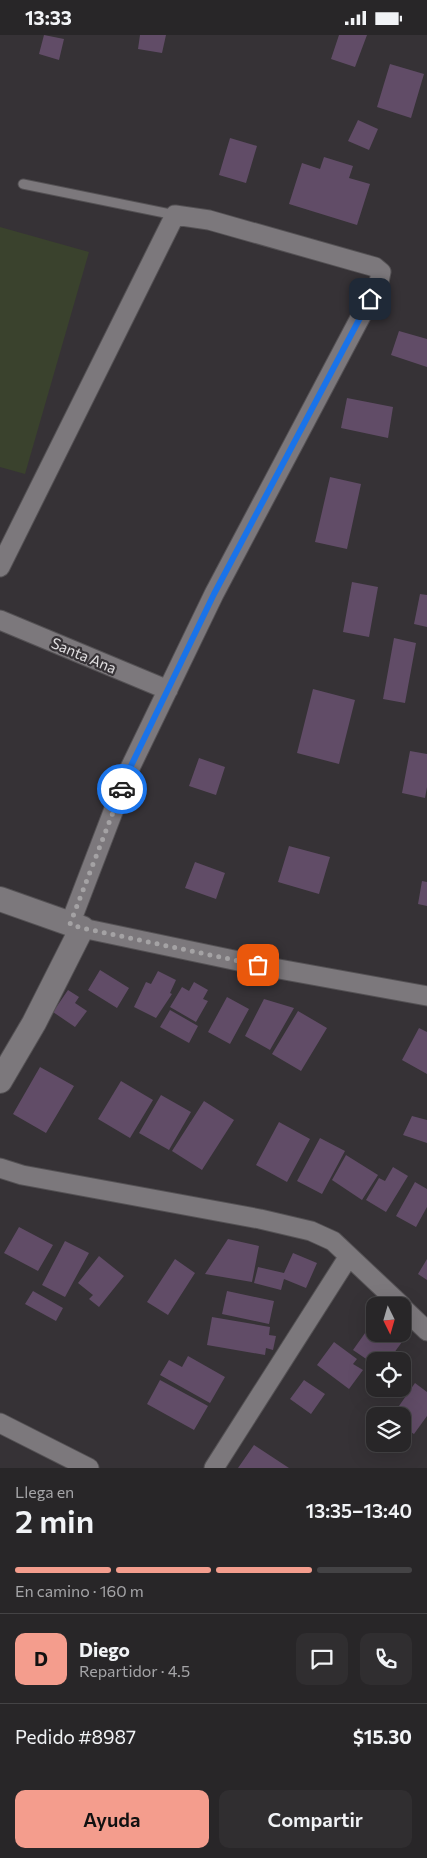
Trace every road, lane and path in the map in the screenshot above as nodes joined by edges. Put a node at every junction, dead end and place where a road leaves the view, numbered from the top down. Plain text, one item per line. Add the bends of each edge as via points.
1 (22, 184) dead end
2 (176, 215) junction
3 (0, 567) edge
4 (0, 620) edge
5 (168, 690) junction
6 (0, 899) edge
7 (76, 926) junction
8 (427, 996) edge
9 (0, 1081) edge
10 (0, 1168) edge
11 (349, 1256) junction
12 (392, 1297) edge
13 (411, 1316) edge
14 (427, 1331) edge
15 (0, 1423) edge
16 (89, 1468) edge
17 (214, 1468) edge

1 - 2 lane
2 - 3 street
2 - 5 street via 209,220 375,267 381,272 379,282 214,594
4 - 5 street, Santa Ana
5 - 7 street via 129,770
6 - 7 street
7 - 8 street via 258,965
7 - 9 street via 34,1023
10 - 11 street via 311,1231 333,1241
11 - 12 street
11 - 17 street
13 - 14 street
15 - 16 street

